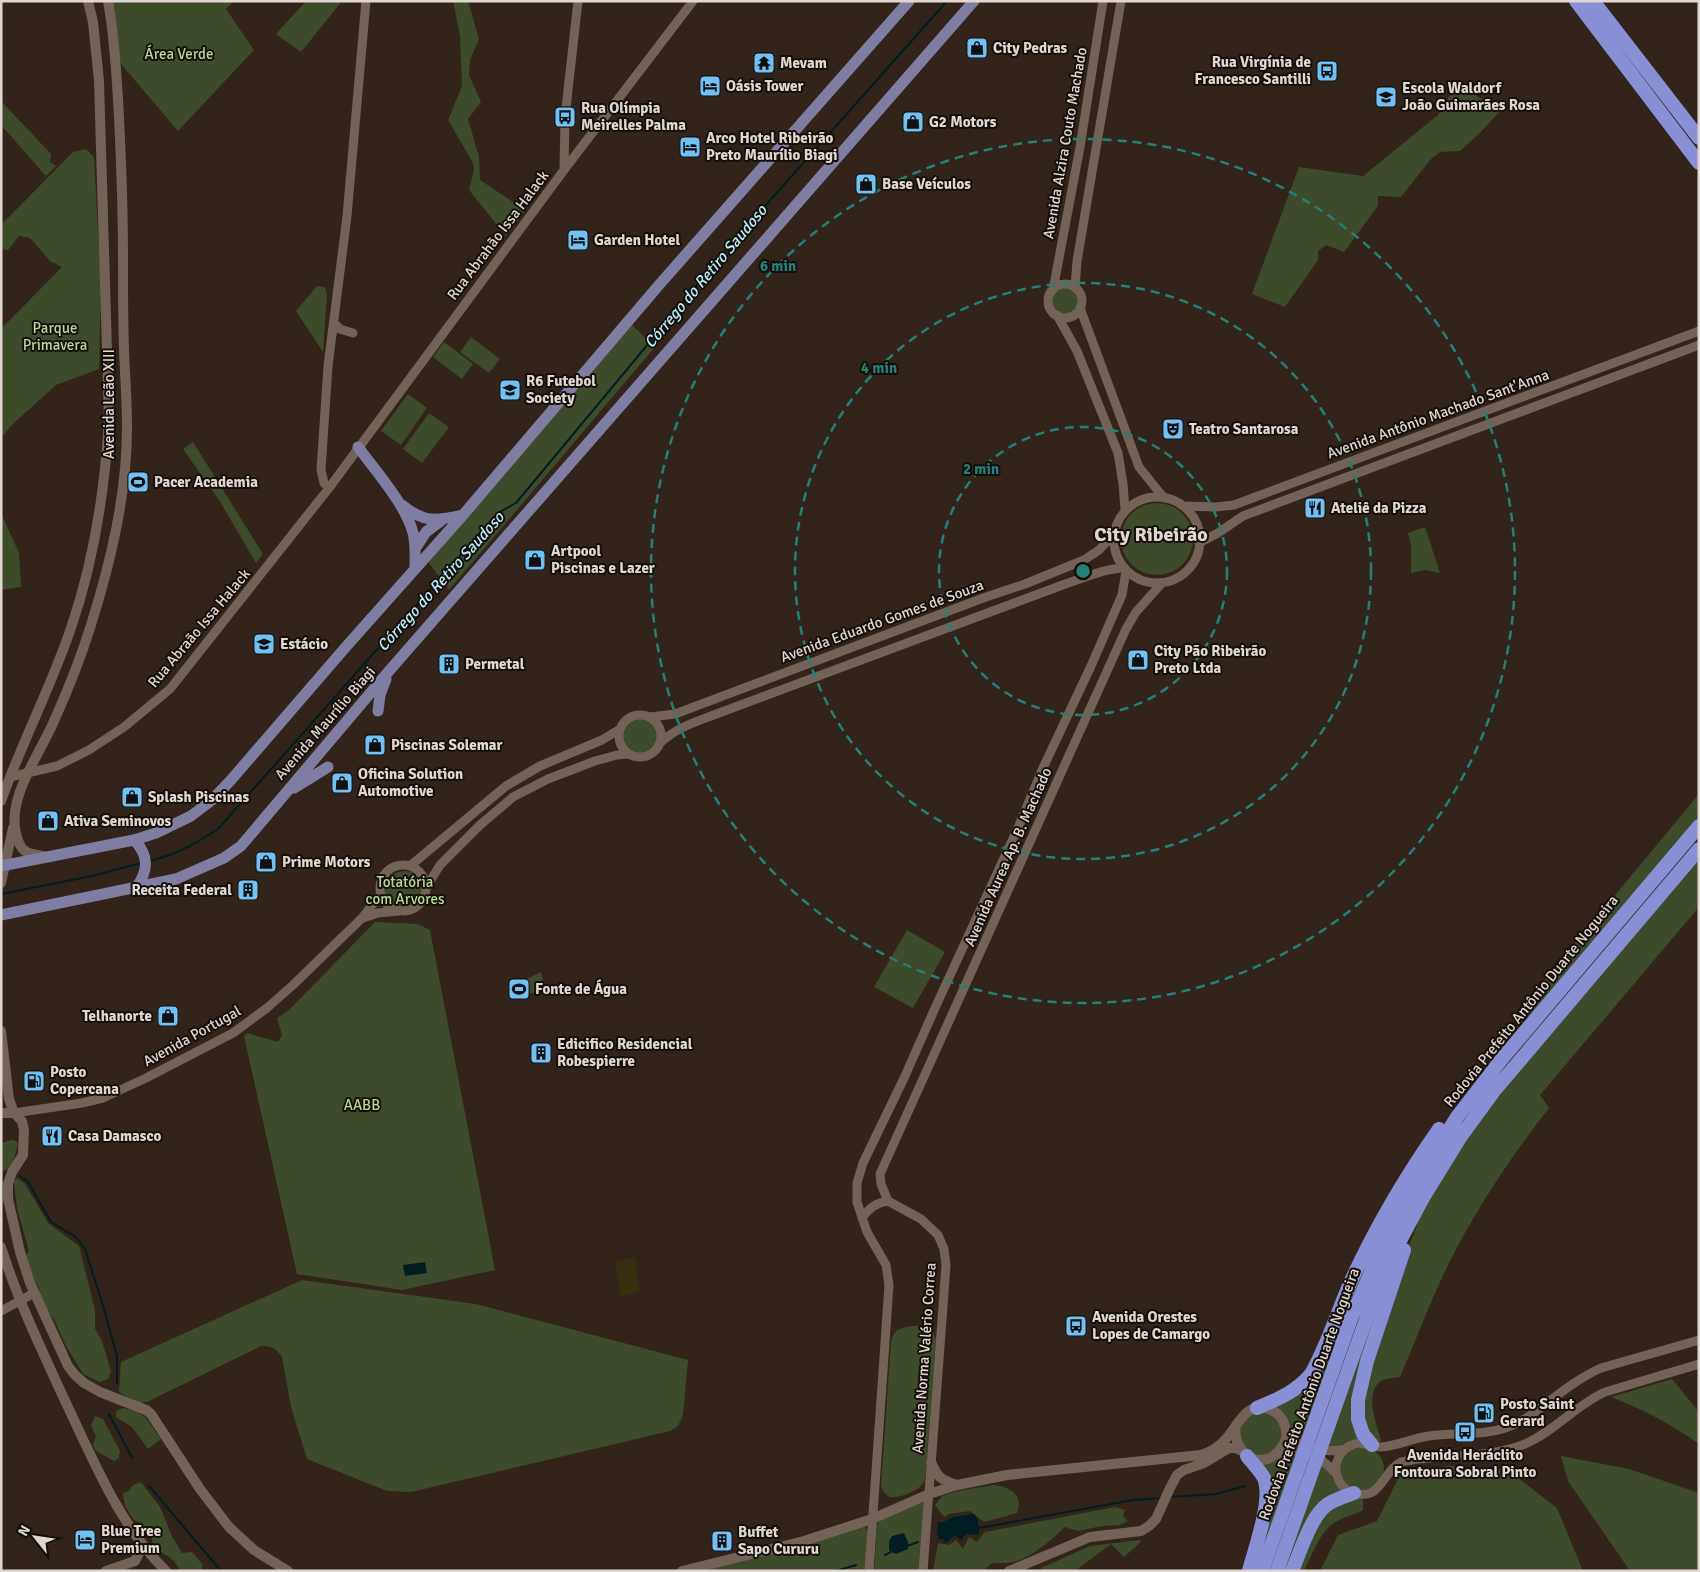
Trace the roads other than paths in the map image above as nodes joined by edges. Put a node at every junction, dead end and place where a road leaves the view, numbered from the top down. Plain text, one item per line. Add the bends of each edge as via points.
1 (88, 1) edge
2 (108, 1) edge
3 (366, 1) edge
4 (578, 1) edge
5 (693, 1) edge
6 (909, 1) edge
7 (974, 1) edge
8 (1103, 1) edge
9 (1121, 1) edge
10 (1603, 1) edge
11 (1581, 3) edge
12 (1101, 14) junction
13 (1119, 18) junction
14 (1670, 101) junction
15 (1699, 138) edge
16 (1080, 147) junction
17 (1096, 150) junction
18 (1699, 163) edge
19 (564, 170) junction
20 (1075, 288) junction
21 (1053, 290) junction
22 (1080, 308) junction
23 (1057, 316) junction
24 (334, 323) junction
25 (1699, 332) edge
26 (352, 333) dead end
27 (1699, 345) edge
28 (124, 347) junction
29 (106, 348) junction
30 (1598, 369) junction
31 (1603, 382) junction
32 (1117, 405) junction
33 (1101, 411) junction
34 (1413, 439) junction
35 (358, 446) junction
36 (1417, 450) junction
37 (1284, 486) junction
38 (329, 488) junction
39 (1164, 498) junction
40 (1287, 499) junction
41 (396, 500) junction
42 (1183, 506) junction
43 (1125, 510) junction
44 (463, 515) junction
45 (442, 520) junction
46 (1114, 534) junction
47 (1199, 544) junction
48 (415, 549) junction
49 (415, 568) junction
50 (1125, 570) junction
51 (1162, 583) junction
52 (1025, 584) junction
53 (1030, 597) junction
54 (897, 632) junction
55 (902, 645) junction
56 (1091, 666) junction
57 (390, 671) junction
58 (1106, 673) junction
59 (724, 696) junction
60 (728, 710) junction
61 (378, 711) dead end
62 (650, 717) junction
63 (620, 728) junction
64 (660, 743) junction
65 (628, 754) junction
66 (328, 767) dead end
67 (29, 773) junction
68 (10, 777) junction
69 (506, 786) junction
70 (284, 794) junction
71 (513, 797) junction
72 (1, 801) edge
73 (14, 825) junction
74 (1699, 826) edge
75 (1018, 828) junction
76 (1033, 834) junction
77 (134, 840) junction
78 (1699, 849) edge
79 (46, 857) junction
80 (4, 866) edge
81 (410, 866) junction
82 (1, 883) edge
83 (136, 888) junction
84 (426, 888) junction
85 (381, 894) junction
86 (73, 901) junction
87 (61, 911) dead end
88 (400, 911) junction
89 (1, 915) edge
90 (362, 918) junction
91 (935, 1008) junction
92 (952, 1015) junction
93 (1531, 1023) junction
94 (1, 1031) edge
95 (905, 1076) junction
96 (921, 1083) junction
97 (1, 1113) edge
98 (14, 1113) junction
99 (1449, 1155) junction
100 (12, 1172) junction
101 (1, 1177) edge
102 (888, 1201) junction
103 (862, 1218) junction
104 (1, 1242) edge
105 (1, 1247) edge
106 (20, 1252) junction
107 (34, 1293) junction
108 (20, 1300) junction
109 (1, 1311) edge
110 (1699, 1340) edge
111 (1699, 1364) edge
112 (1257, 1408) junction
113 (1236, 1425) junction
114 (1286, 1432) junction
115 (1318, 1432) junction
116 (1374, 1446) junction
117 (1345, 1449) junction
118 (1244, 1453) junction
119 (1274, 1456) junction
120 (931, 1462) junction
121 (1306, 1467) junction
122 (1336, 1474) junction
123 (957, 1485) junction
124 (1354, 1493) junction
125 (929, 1494) junction
126 (872, 1519) junction
127 (143, 1545) junction
128 (163, 1570) edge
129 (106, 1571) edge
130 (288, 1571) edge
131 (682, 1571) edge
132 (869, 1571) edge
133 (923, 1571) edge
134 (1009, 1571) edge
135 (1249, 1571) edge
136 (1262, 1571) edge
137 (1277, 1571) edge
138 (1292, 1571) edge

1 - 29 main road, Avenida Leão XIII via 99,80
2 - 28 main road, Avenida Leão XIII via 120,132
3 - 24 street
4 - 19 street via 565,116
5 - 19 street, Rua Abrahão Issa Halack
6 - 44 main road via 659,285
7 - 57 main road, Avenida Maurílio Biagi
8 - 12 street, Avenida Alzira Couto Machado
9 - 13 street, Avenida Alzira Couto Machado
10 - 14 highway
11 - 14 highway
11 - 18 highway
12 - 13 street
12 - 16 street, Avenida Alzira Couto Machado
13 - 17 street, Avenida Alzira Couto Machado
14 - 15 highway
16 - 17 street
16 - 21 street, Avenida Alzira Couto Machado
17 - 20 street, Avenida Alzira Couto Machado
19 - 35 street, Rua Abrahão Issa Halack
20 - 21 street via 1066,284
20 - 22 street via 1081,296
21 - 23 street via 1048,304
22 - 23 street via 1070,317
22 - 32 street
23 - 33 street via 1077,351
24 - 26 street
24 - 38 street via 321,470 324,483
25 - 30 street, Avenida Antônio Machado Sant'Anna
27 - 31 street, Avenida Antônio Machado Sant'Anna
28 - 29 main road
28 - 67 main road, Avenida Leão XIII via 127,427 121,502 109,556 74,674
29 - 68 main road, Avenida Leão XIII via 107,452 90,562 71,630
30 - 31 street
30 - 34 street, Avenida Antônio Machado Sant'Anna
31 - 36 street, Avenida Antônio Machado Sant'Anna
32 - 33 street
32 - 39 street via 1139,467
33 - 43 street via 1120,462
34 - 36 street
34 - 37 street, Avenida Antônio Machado Sant'Anna
35 - 38 street, Rua Abrahão Issa Halack
35 - 41 main road
36 - 40 street, Avenida Antônio Machado Sant'Anna
37 - 40 street
37 - 42 street, Avenida Antônio Machado Sant'Anna via 1234,505
38 - 67 street, Rua Abraão Issa Halack via 170,689 124,727 89,750 57,766
39 - 42 street
39 - 43 street via 1150,497
40 - 47 street, Avenida Antônio Machado Sant'Anna via 1243,516
41 - 45 main road via 418,517
41 - 48 main road via 411,525
42 - 47 street via 1198,527
43 - 46 street
44 - 45 main road
44 - 49 main road
45 - 48 main road via 426,532
46 - 50 street via 1114,549
46 - 52 street, Avenida Eduardo Gomes de Souza via 1084,560
47 - 51 street via 1188,569 1174,580
48 - 49 main road
49 - 77 main road via 212,800 173,826
50 - 51 street via 1142,581
50 - 53 street, Avenida Eduardo Gomes de Souza via 1112,568
50 - 56 street, Avenida Aurea Ap. B. Machado via 1122,595
51 - 58 street, Avenida Aurea Ap. B. Machado via 1136,612
52 - 53 street
52 - 54 street, Avenida Eduardo Gomes de Souza
53 - 55 street, Avenida Eduardo Gomes de Souza
54 - 55 street
54 - 59 street, Avenida Eduardo Gomes de Souza
55 - 60 street, Avenida Eduardo Gomes de Souza
56 - 58 street
56 - 75 street, Avenida Aurea Ap. B. Machado
57 - 61 main road via 380,695
57 - 70 main road, Avenida Maurílio Biagi
58 - 76 street, Avenida Aurea Ap. B. Machado
59 - 60 street
59 - 62 street, Avenida Eduardo Gomes de Souza via 675,714
60 - 64 street, Avenida Eduardo Gomes de Souza via 682,727
62 - 63 street via 636,715
62 - 64 street via 660,728
63 - 65 street via 619,738
63 - 69 street via 602,740 540,766
64 - 65 street via 652,754 645,757
65 - 71 street via 596,761 548,779
66 - 70 main road
67 - 68 street, Rua Abraão Issa Halack
67 - 73 main road, Avenida Leão XIII via 16,804
68 - 72 main road, Avenida Leão XIII
69 - 71 street
69 - 81 street
70 - 83 main road, Avenida Maurílio Biagi via 241,846 224,858 176,879
71 - 84 street via 480,824 440,865
73 - 79 main road, Avenida Leão XIII via 23,851
73 - 80 main road
74 - 93 highway, Rodovia Prefeito Antônio Duarte Nogueira
75 - 76 street
75 - 91 street, Avenida Aurea Ap. B. Machado
76 - 92 street, Avenida Aurea Ap. B. Machado
77 - 79 main road
77 - 83 main road via 142,851 146,869
78 - 99 highway, Rodovia Prefeito Antônio Duarte Nogueira via 1515,1065
79 - 80 main road
80 - 82 main road
81 - 84 street via 423,876
81 - 85 street via 398,865 385,873
83 - 86 main road, Avenida Maurílio Biagi
84 - 88 street via 419,905
85 - 88 street via 388,906
85 - 90 street, Avenida Portugal
86 - 87 main road
86 - 89 main road, Avenida Maurílio Biagi
88 - 90 street
90 - 98 street, Avenida Portugal via 267,1008 233,1033 103,1098
91 - 92 street
91 - 95 street, Avenida Aurea Ap. B. Machado
92 - 96 street, Avenida Aurea Ap. B. Machado
93 - 112 highway via 1466,1093 1403,1184 1353,1278 1311,1374 1288,1395
93 - 115 highway, Rodovia Prefeito Antônio Duarte Nogueira via 1457,1117 1394,1223 1341,1345
94 - 98 main road
95 - 96 street
95 - 103 street, Avenida Aurea Ap. B. Machado via 857,1183 857,1202
96 - 102 street, Avenida Aurea Ap. B. Machado via 880,1174
97 - 98 main road, Avenida Portugal
98 - 100 main road via 22,1121 25,1142 23,1155
99 - 115 highway, Rodovia Prefeito Antônio Duarte Nogueira via 1410,1220 1378,1287
99 - 116 highway via 1410,1236 1367,1361 1356,1411 1363,1434
100 - 101 main road
100 - 106 main road via 8,1199
102 - 103 street via 871,1207
102 - 120 street, Avenida Norma Valério Correa via 921,1219 938,1235 944,1248 946,1265
103 - 126 street via 886,1265 889,1285
104 - 106 main road via 11,1243
105 - 108 main road
106 - 107 main road
107 - 108 street
107 - 130 main road via 74,1375 100,1392 151,1414 228,1527 254,1550
108 - 109 street
108 - 127 main road via 104,1483
110 - 116 street via 1594,1372 1507,1428 1428,1436 1383,1447
111 - 124 street via 1594,1397 1548,1433 1525,1444 1506,1450 1401,1462 1391,1468 1374,1491
112 - 113 main road via 1244,1413
112 - 114 main road via 1277,1414
113 - 118 main road via 1235,1439
113 - 123 main road via 1220,1445 1202,1455 1007,1475
114 - 117 street via 1312,1448 1328,1451
114 - 119 main road via 1283,1446
115 - 121 highway, Rodovia Prefeito Antônio Duarte Nogueira
116 - 117 street via 1358,1443
117 - 122 street via 1337,1460
118 - 119 main road via 1260,1459
118 - 134 main road via 1229,1448 1184,1470 1170,1488 1156,1519 1141,1531 1090,1537
118 - 135 highway via 1263,1477 1267,1492
119 - 122 street via 1295,1450 1308,1453 1324,1461
120 - 123 main road via 937,1475
120 - 125 street, Avenida Norma Valério Correa
121 - 136 highway, Rodovia Prefeito Antônio Duarte Nogueira
121 - 137 highway, Rodovia Prefeito Antônio Duarte Nogueira
122 - 124 street via 1342,1486
123 - 125 main road
124 - 138 highway via 1322,1509
125 - 126 main road
125 - 133 street, Avenida Norma Valério Correa
126 - 131 main road via 773,1550
126 - 132 street
127 - 128 main road
127 - 129 main road via 135,1561

